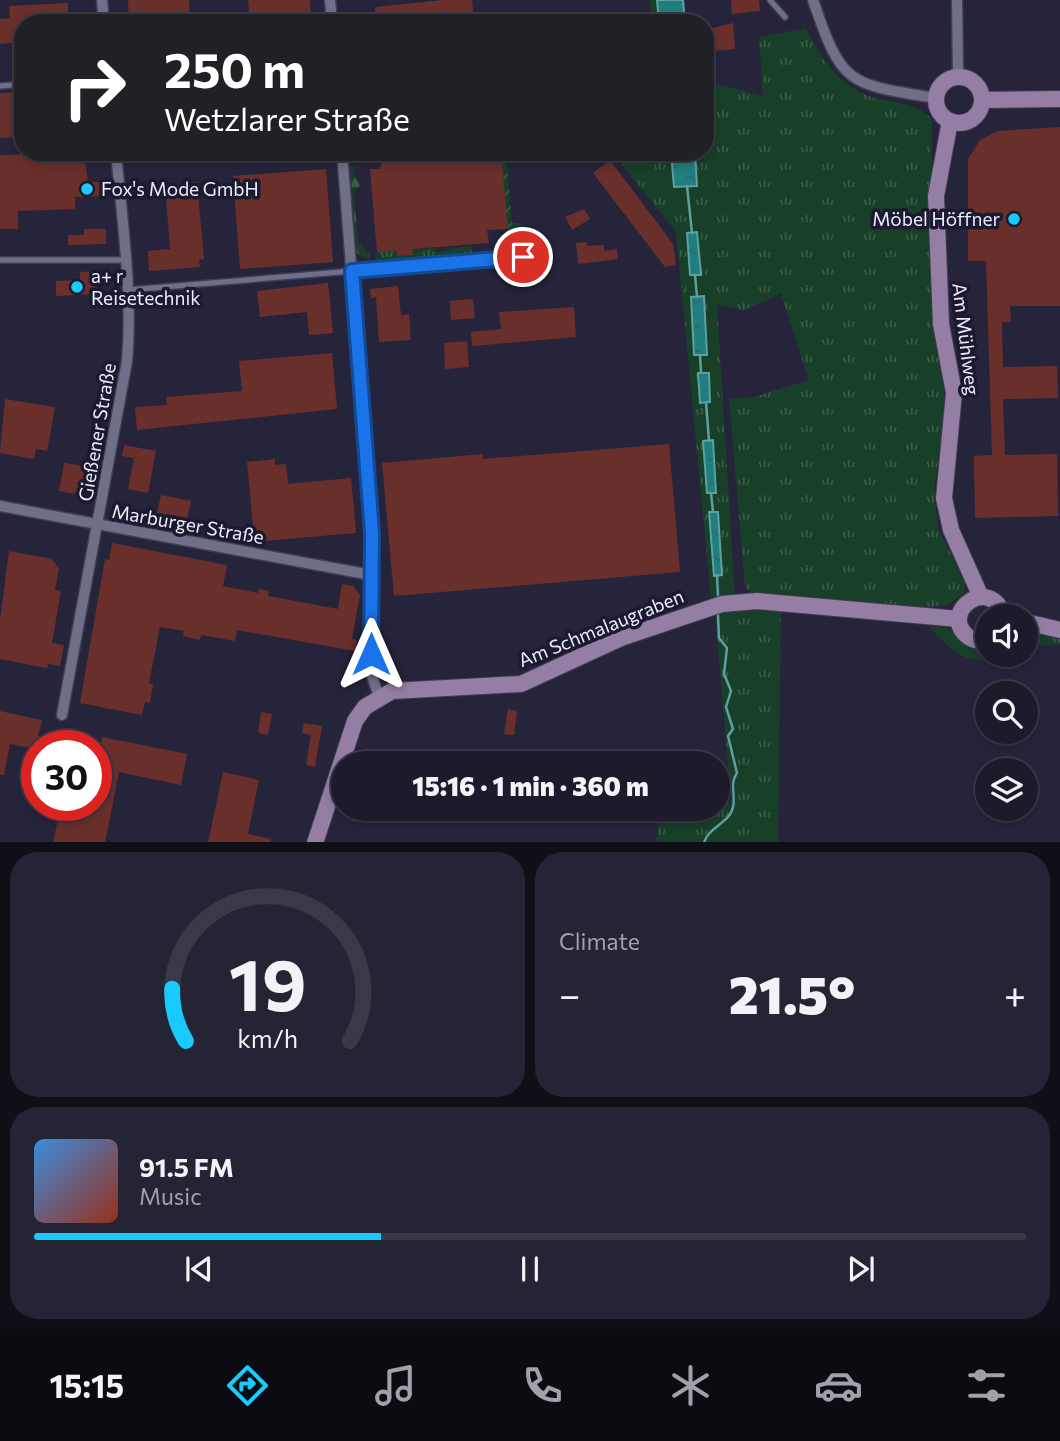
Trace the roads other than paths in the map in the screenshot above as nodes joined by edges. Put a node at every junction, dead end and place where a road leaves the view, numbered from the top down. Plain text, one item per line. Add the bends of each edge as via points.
1 (770, 0) edge
2 (813, 0) edge
3 (957, 0) edge
4 (785, 17) dead end
5 (958, 77) junction
6 (936, 98) junction
7 (1060, 99) edge
8 (982, 100) junction
9 (950, 121) junction
10 (117, 161) edge
11 (343, 161) edge
12 (523, 257) joint
13 (0, 260) edge
14 (125, 260) junction
15 (352, 271) junction
16 (535, 274) dead end
17 (127, 290) junction
18 (0, 506) edge
19 (98, 525) junction
20 (371, 575) junction
21 (981, 597) junction
22 (997, 604) edge
23 (959, 618) junction
24 (1038, 625) edge
25 (1060, 630) edge
26 (975, 639) edge
27 (379, 696) junction
28 (62, 715) dead end
29 (315, 842) edge

1 - 4 lane
2 - 6 street via 831,53 846,72 876,88
3 - 5 street
5 - 6 main road via 946,81
5 - 8 main road via 972,81
6 - 9 main road via 939,112
7 - 8 main road
8 - 9 main road via 972,119
9 - 21 main road, Am Mühlweg via 936,195 938,299 954,393 944,498 951,530
10 - 14 street, Gießener Straße
11 - 15 street
12 - 15 street
12 - 16 lane
13 - 14 lane
14 - 17 street, Gießener Straße
15 - 17 lane
15 - 20 street via 372,533
17 - 19 street, Gießener Straße via 127,362
18 - 19 street, Marburger Straße
19 - 20 street, Marburger Straße
19 - 28 street, Gießener Straße
20 - 27 street via 371,673
21 - 22 main road
21 - 23 main road via 968,601
23 - 26 main road via 960,626
23 - 27 main road, Am Schmalaugraben via 757,601 722,604 621,638 521,684 417,688
24 - 25 main road
27 - 29 main road via 355,721

